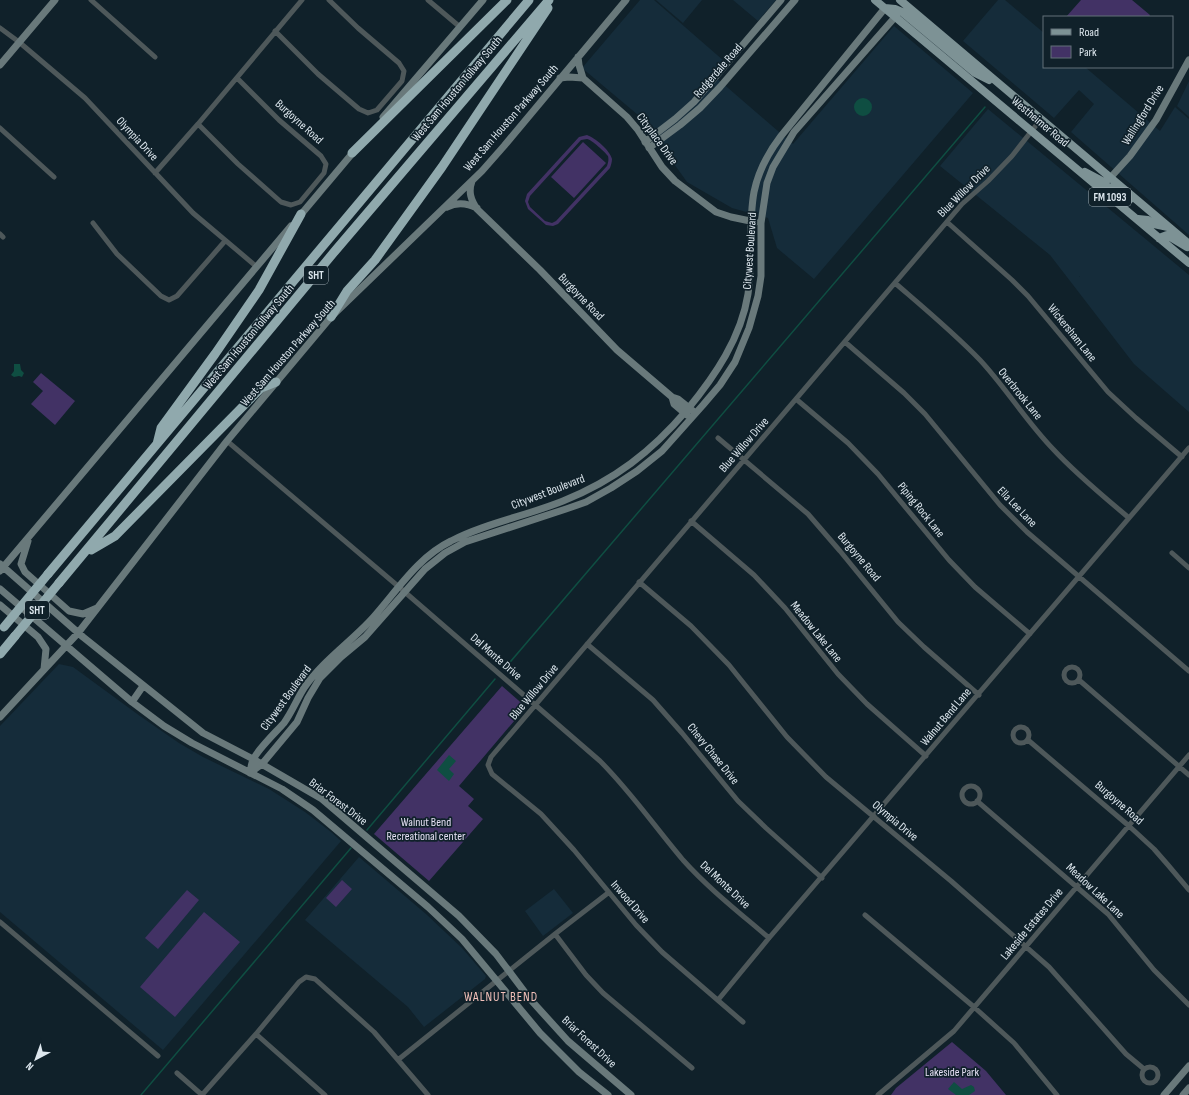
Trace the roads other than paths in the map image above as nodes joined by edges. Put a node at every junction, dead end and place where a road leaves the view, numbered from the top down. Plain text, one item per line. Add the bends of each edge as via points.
1 (55, 0) edge
2 (91, 0) edge
3 (302, 0) edge
4 (329, 0) edge
5 (428, 0) edge
6 (483, 0) edge
7 (507, 0) edge
8 (529, 0) edge
9 (549, 0) edge
10 (554, 0) edge
11 (626, 0) edge
12 (781, 0) edge
13 (796, 0) edge
14 (875, 0) edge
15 (900, 0) edge
16 (885, 8) junction
17 (896, 16) junction
18 (763, 20) junction
19 (460, 27) junction
20 (771, 27) junction
21 (0, 28) edge
22 (275, 31) junction
23 (19, 42) junction
24 (578, 56) junction
25 (155, 57) dead end
26 (1189, 60) edge
27 (0, 65) edge
28 (237, 78) junction
29 (560, 78) junction
30 (583, 78) junction
31 (713, 80) junction
32 (720, 87) junction
33 (1002, 87) junction
34 (1041, 119) junction
35 (198, 124) junction
36 (0, 128) edge
37 (1032, 131) junction
38 (645, 142) junction
39 (649, 148) junction
40 (352, 153) junction
41 (1075, 168) junction
42 (155, 174) junction
43 (54, 177) dead end
44 (1110, 178) junction
45 (472, 181) junction
46 (1102, 190) junction
47 (1141, 204) junction
48 (477, 208) junction
49 (440, 212) junction
50 (301, 214) junction
51 (1138, 219) junction
52 (751, 222) junction
53 (947, 222) junction
54 (93, 223) dead end
55 (762, 223) junction
56 (1169, 227) junction
57 (1159, 238) junction
58 (225, 241) junction
59 (1189, 244) edge
60 (1189, 248) edge
61 (1189, 263) edge
62 (257, 267) junction
63 (895, 283) junction
64 (331, 317) junction
65 (845, 342) junction
66 (276, 382) junction
67 (796, 399) junction
68 (686, 410) junction
69 (693, 416) junction
70 (718, 438) dead end
71 (227, 441) junction
72 (157, 444) junction
73 (1189, 448) edge
74 (1182, 457) junction
75 (744, 460) junction
76 (1129, 518) junction
77 (691, 520) junction
78 (29, 537) junction
79 (86, 552) junction
80 (1172, 554) dead end
81 (1, 567) edge
82 (1189, 568) edge
83 (1079, 577) junction
84 (639, 582) junction
85 (399, 587) junction
86 (0, 589) edge
87 (405, 593) junction
88 (0, 606) edge
89 (99, 607) junction
90 (2, 629) edge
91 (78, 633) junction
92 (1030, 634) junction
93 (587, 644) junction
94 (67, 646) junction
95 (0, 654) edge
96 (44, 669) junction
97 (1189, 671) edge
98 (1079, 680) dead end
99 (143, 686) junction
100 (979, 695) junction
101 (132, 702) junction
102 (536, 704) junction
103 (0, 717) edge
104 (1028, 740) dead end
105 (1189, 755) edge
106 (926, 756) junction
107 (253, 759) junction
108 (262, 764) junction
109 (1179, 766) junction
110 (250, 773) junction
111 (1189, 775) edge
112 (509, 787) joint
113 (322, 800) junction
114 (977, 801) dead end
115 (313, 810) junction
116 (874, 817) junction
117 (1129, 826) junction
118 (386, 853) junction
119 (377, 864) junction
120 (822, 878) junction
121 (1077, 886) junction
122 (1189, 890) edge
123 (608, 893) junction
124 (865, 914) dead end
125 (0, 922) edge
126 (555, 934) junction
127 (769, 938) junction
128 (1026, 946) junction
129 (509, 971) junction
130 (497, 981) junction
131 (718, 1000) junction
132 (1189, 1005) edge
133 (974, 1007) junction
134 (743, 1022) dead end
135 (256, 1034) junction
136 (158, 1056) dead end
137 (399, 1059) junction
138 (1189, 1066) edge
139 (692, 1068) dead end
140 (1144, 1069) dead end
141 (177, 1073) dead end
142 (1189, 1088) edge
143 (882, 1094) edge
144 (202, 1095) edge
145 (325, 1095) edge
146 (428, 1095) edge
147 (608, 1095) edge
148 (631, 1095) edge
149 (1057, 1095) edge
150 (1164, 1095) edge
151 (1183, 1095) edge

1 - 23 main road
2 - 25 street
3 - 22 street
4 - 22 street via 399,63 404,71 402,81 377,110 368,113 359,109 318,74
5 - 19 street
6 - 19 main road
7 - 40 highway
8 - 72 highway, West Sam Houston Tollway South / SHT
9 - 79 highway, West Sam Houston Tollway South / SHT via 335,251
10 - 64 highway via 442,166 375,260 347,291
11 - 24 main road, West Sam Houston Parkway South
12 - 18 main road, Rodgerdale Road
13 - 20 main road, Rodgerdale Road
14 - 16 main road, Westheimer Road / FM 1093
15 - 33 main road, Westheimer Road / FM 1093
16 - 17 main road, Westheimer Road / FM 1093
16 - 33 main road via 902,12 975,73
16 - 52 main road, Citywest Boulevard via 772,148 754,191
17 - 37 main road, Westheimer Road / FM 1093
17 - 55 main road, Citywest Boulevard via 794,132 773,167 767,183
18 - 20 main road
18 - 31 main road, Rodgerdale Road
19 - 40 main road
20 - 32 main road, Rodgerdale Road
21 - 23 street, Olympia Drive
22 - 28 street
23 - 27 main road
23 - 42 street, Olympia Drive via 85,98
24 - 29 main road, West Sam Houston Parkway South
24 - 30 main road
26 - 44 main road, Wallingford Drive via 1156,120
28 - 35 street
28 - 35 street, Burgoyne Road via 279,120 321,156 326,164 324,173 313,187 300,202 291,205 281,202
29 - 30 main road
29 - 45 main road, West Sam Houston Parkway South
30 - 38 main road, Cityplace Drive via 627,117
31 - 32 main road
31 - 38 main road, Rodgerdale Road via 694,102
32 - 39 main road, Rodgerdale Road via 700,108
33 - 34 main road, Westheimer Road / FM 1093
34 - 37 street, Blue Willow Drive
34 - 44 main road, Westheimer Road / FM 1093
35 - 42 street
36 - 43 street
37 - 41 main road, Westheimer Road / FM 1093
37 - 53 street, Blue Willow Drive via 1012,156
38 - 39 main road, Cityplace Drive
39 - 52 main road, Cityplace Drive via 662,168 675,181 716,212
40 - 50 main road
41 - 44 main road via 1104,182
41 - 46 main road, Westheimer Road / FM 1093
42 - 58 street, Olympia Drive
44 - 47 main road, Westheimer Road / FM 1093
45 - 48 main road, Burgoyne Road via 471,197
45 - 49 main road, West Sam Houston Parkway South
46 - 47 main road via 1109,187
46 - 51 main road, Westheimer Road / FM 1093
47 - 56 main road, Westheimer Road / FM 1093
48 - 49 main road via 460,203 452,204
48 - 68 main road, Burgoyne Road via 617,350 672,397 674,404
49 - 64 main road, West Sam Houston Parkway South
50 - 62 main road
50 - 72 highway via 259,290 160,428
51 - 56 main road
51 - 57 main road, Westheimer Road / FM 1093
52 - 55 main road, Cityplace Drive
52 - 68 main road, Citywest Boulevard via 748,295 738,331 725,358
53 - 63 street, Blue Willow Drive
53 - 74 street, Wickersham Lane via 1028,296 1108,392
54 - 58 street via 117,254 160,296 169,300 178,296
55 - 69 main road, Citywest Boulevard via 761,276 749,328 735,362 720,385
56 - 59 main road, Westheimer Road / FM 1093
57 - 60 main road via 1167,235
57 - 61 main road, Westheimer Road / FM 1093
58 - 62 street, Olympia Drive
62 - 78 main road
63 - 65 street, Blue Willow Drive
63 - 76 street, Overbrook Lane via 981,361 1031,425 1058,454
64 - 66 main road, West Sam Houston Parkway South
65 - 67 street, Blue Willow Drive
65 - 83 street, Ella Lee Lane via 925,414 1000,505 1026,532
66 - 71 main road, West Sam Houston Parkway South
66 - 79 highway via 261,388 115,536
67 - 75 street, Blue Willow Drive
67 - 92 street, Piping Rock Lane via 848,443 878,474 949,560 975,587
68 - 69 main road, Burgoyne Road
68 - 85 main road, Citywest Boulevard via 665,435 636,461 609,479 562,502 479,529 449,542 417,566
69 - 87 main road, Citywest Boulevard via 662,451 611,488 586,502 465,542 445,553 425,569
70 - 75 street, Burgoyne Road
71 - 85 street, Del Monte Drive
71 - 89 main road, West Sam Houston Parkway South
72 - 90 highway, West Sam Houston Tollway South / SHT, bridge
73 - 74 street, Walnut Bend Lane
74 - 76 street, Walnut Bend Lane
75 - 77 street, Blue Willow Drive
75 - 100 street, Burgoyne Road via 808,514 898,622
76 - 83 street, Walnut Bend Lane
77 - 84 street, Blue Willow Drive
77 - 106 street, Meadow Lake Lane via 754,575 785,608 838,674 867,704
78 - 81 main road
78 - 89 main road via 21,564 25,572 69,611 83,614
79 - 95 highway, West Sam Houston Tollway South / SHT, bridge
80 - 82 street
81 - 91 main road, Briar Forest Drive
83 - 92 street, Walnut Bend Lane
83 - 97 street, Ella Lee Lane
84 - 93 street, Blue Willow Drive
84 - 116 street, Olympia Drive via 729,665 806,757
85 - 87 street, Del Monte Drive
85 - 107 main road, Citywest Boulevard via 370,621 326,662 304,689 286,720
86 - 94 main road, Briar Forest Drive
87 - 102 street, Del Monte Drive
87 - 108 main road, Citywest Boulevard via 365,638 320,678 297,722
88 - 96 main road via 38,637 46,649
89 - 91 main road, West Sam Houston Parkway South
91 - 94 main road, West Sam Houston Parkway South
91 - 99 main road, Briar Forest Drive
92 - 100 street, Walnut Bend Lane
93 - 102 street, Blue Willow Drive
93 - 120 street, Chevy Chase Drive via 653,700 738,801
94 - 96 main road, West Sam Houston Parkway South
94 - 101 main road, Briar Forest Drive
96 - 103 main road, West Sam Houston Parkway South
98 - 109 street
99 - 101 main road
99 - 107 main road, Briar Forest Drive via 203,733
100 - 106 street, Walnut Bend Lane
101 - 110 main road, Briar Forest Drive via 192,743
102 - 112 street, Blue Willow Drive via 491,757 488,765 492,774
102 - 127 street, Del Monte Drive via 620,780 683,860 712,890
104 - 117 street, Burgoyne Road
105 - 109 street, Lakeside Estates Drive
106 - 116 street, Walnut Bend Lane
107 - 108 main road, Briar Forest Drive
107 - 110 main road, Citywest Boulevard
108 - 110 main road, Citywest Boulevard
108 - 113 main road, Briar Forest Drive
109 - 111 street
109 - 117 street, Lakeside Estates Drive
110 - 115 main road, Briar Forest Drive
112 - 123 street, Inwood Drive via 541,814
113 - 115 main road
113 - 118 main road, Briar Forest Drive
114 - 121 street, Meadow Lake Lane
115 - 119 main road, Briar Forest Drive
116 - 120 street, Walnut Bend Lane
116 - 128 street, Olympia Drive
117 - 121 street, Lakeside Estates Drive
117 - 122 street, Burgoyne Road via 1168,864
118 - 119 main road
118 - 129 main road, Briar Forest Drive via 459,916
119 - 130 main road, Briar Forest Drive via 462,939
120 - 127 street, Walnut Bend Lane
121 - 128 street, Lakeside Estates Drive
121 - 132 street, Meadow Lake Lane via 1108,914 1154,970
123 - 126 street
123 - 131 street, Inwood Drive via 662,952
124 - 133 street
125 - 136 street
126 - 129 street
126 - 139 street via 603,993
127 - 131 street, Walnut Bend Lane
128 - 133 street, Lakeside Estates Drive
128 - 140 street, Olympia Drive via 1049,967 1126,1054
129 - 130 street
129 - 148 main road, Briar Forest Drive via 568,1041
130 - 137 street
130 - 147 main road, Briar Forest Drive via 540,1033 577,1070
131 - 134 street, Inwood Drive
133 - 143 street, Lakeside Estates Drive via 954,1031
133 - 149 street via 1014,1043
135 - 137 street via 306,977 315,979 374,1032
135 - 144 street
135 - 145 street
137 - 146 street
138 - 150 main road
141 - 144 street
142 - 151 main road

